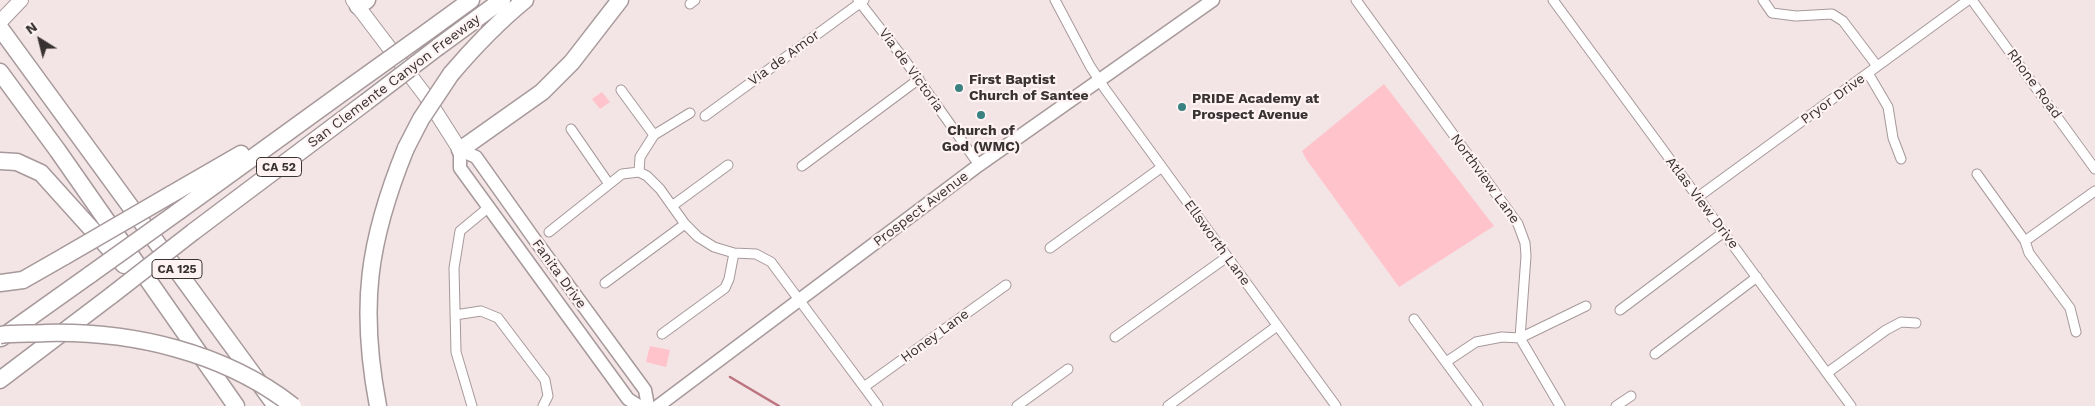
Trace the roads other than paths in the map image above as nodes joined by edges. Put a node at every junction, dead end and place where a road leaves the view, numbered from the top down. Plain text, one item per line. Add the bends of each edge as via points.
1 (21, 0) edge
2 (471, 0) edge
3 (502, 0) edge
4 (525, 0) edge
5 (620, 0) edge
6 (1055, 0) edge
7 (1213, 0) edge
8 (1356, 0) edge
9 (1553, 0) edge
10 (1763, 0) edge
11 (1968, 0) edge
12 (1972, 0) edge
13 (861, 1) edge
14 (359, 2) edge
15 (0, 22) edge
16 (0, 28) edge
17 (1877, 66) junction
18 (0, 72) edge
19 (1868, 73) junction
20 (919, 79) junction
21 (1099, 80) junction
22 (621, 90) dead end
23 (318, 110) junction
24 (690, 114) dead end
25 (705, 116) dead end
26 (571, 129) dead end
27 (654, 135) junction
28 (460, 150) junction
29 (1901, 159) dead end
30 (0, 161) edge
31 (728, 165) dead end
32 (979, 165) junction
33 (802, 166) dead end
34 (1162, 167) junction
35 (2095, 169) edge
36 (639, 172) junction
37 (1977, 174) dead end
38 (609, 184) junction
39 (2095, 191) edge
40 (1698, 197) junction
41 (672, 206) junction
42 (489, 207) junction
43 (685, 224) junction
44 (549, 232) dead end
45 (1724, 232) junction
46 (2025, 241) junction
47 (1050, 248) dead end
48 (734, 253) junction
49 (1227, 257) junction
50 (1757, 277) junction
51 (0, 283) edge
52 (606, 283) dead end
53 (1006, 285) dead end
54 (800, 301) junction
55 (1586, 306) dead end
56 (1620, 310) dead end
57 (455, 315) junction
58 (1414, 319) dead end
59 (1916, 323) dead end
60 (1277, 326) junction
61 (2076, 332) dead end
62 (185, 334) junction
63 (662, 334) dead end
64 (0, 337) edge
65 (1115, 337) dead end
66 (1520, 338) junction
67 (1655, 354) dead end
68 (1446, 362) junction
69 (1068, 369) dead end
70 (1827, 373) junction
71 (0, 380) edge
72 (864, 387) junction
73 (1631, 396) dead end
74 (236, 406) edge
75 (276, 406) edge
76 (293, 406) edge
77 (378, 406) edge
78 (472, 406) edge
79 (543, 406) edge
80 (639, 406) edge
81 (648, 406) edge
82 (658, 406) edge
83 (878, 406) edge
84 (1017, 406) edge
85 (1168, 406) edge
86 (1336, 406) edge
87 (1478, 406) edge
88 (1560, 406) edge
89 (1616, 406) edge
90 (1851, 406) edge

1 - 15 main road
2 - 23 highway, San Clemente Canyon Freeway / CA 52, bridge
3 - 71 highway, San Clemente Canyon Freeway / CA 52, bridge
4 - 77 highway, bridge via 451,74 421,119 388,192 369,274 368,348
5 - 28 highway via 572,62 542,92
6 - 21 street, Ellsworth Lane
7 - 21 main road, Prospect Avenue
8 - 66 street, Northview Lane via 1518,224 1526,256
9 - 40 street, Atlas View Drive
10 - 17 street via 1772,12 1796,16 1832,14 1843,21
11 - 17 street, Pryor Drive
12 - 35 street, Rhone Road
13 - 20 street, Via de Victoria
13 - 25 street, Via de Amor
14 - 28 main road, Fanita Drive
16 - 75 highway, CA 125
17 - 19 street, Pryor Drive
18 - 62 highway, CA 125
19 - 29 street via 1888,107 1893,138
19 - 40 street, Pryor Drive
20 - 32 street, Via de Victoria
20 - 33 street
21 - 32 main road, Prospect Avenue
21 - 34 street, Ellsworth Lane
22 - 27 street
23 - 51 highway, bridge via 22,280
23 - 64 highway, San Clemente Canyon Freeway / CA 52, bridge
24 - 27 street
26 - 38 street
27 - 36 street via 640,157
28 - 42 main road, Fanita Drive via 460,168
28 - 81 main road, Fanita Drive via 476,157 645,390
30 - 62 highway via 17,162 41,173
31 - 41 street
32 - 54 main road, Prospect Avenue
34 - 47 street
34 - 49 street, Ellsworth Lane
36 - 38 street via 622,174
36 - 41 street via 648,176
37 - 46 street
38 - 44 street
39 - 46 street
40 - 45 street, Atlas View Drive
41 - 43 street
42 - 57 street via 460,231 454,268
42 - 80 main road, Fanita Drive via 628,399
43 - 48 street via 714,247
43 - 52 street
45 - 50 street, Atlas View Drive
45 - 56 street
46 - 61 street via 2029,254 2070,308
48 - 54 street via 756,254 771,262
48 - 63 street via 729,280 724,288
49 - 60 street, Ellsworth Lane
49 - 65 street
50 - 67 street
50 - 70 street, Atlas View Drive
53 - 72 street, Honey Lane
54 - 72 street
54 - 82 main road, Prospect Avenue
55 - 66 street
57 - 78 street via 456,352
57 - 79 street via 481,311 498,318 545,380 548,396
58 - 68 street
59 - 70 street via 1901,322 1886,330
60 - 85 street
60 - 86 street, Ellsworth Lane
62 - 74 highway, CA 125
64 - 76 highway, bridge via 82,333 139,340 194,354 253,380
66 - 68 street via 1483,340
66 - 88 street
68 - 87 street
69 - 84 street
70 - 90 street, Atlas View Drive
72 - 83 street
73 - 89 street

